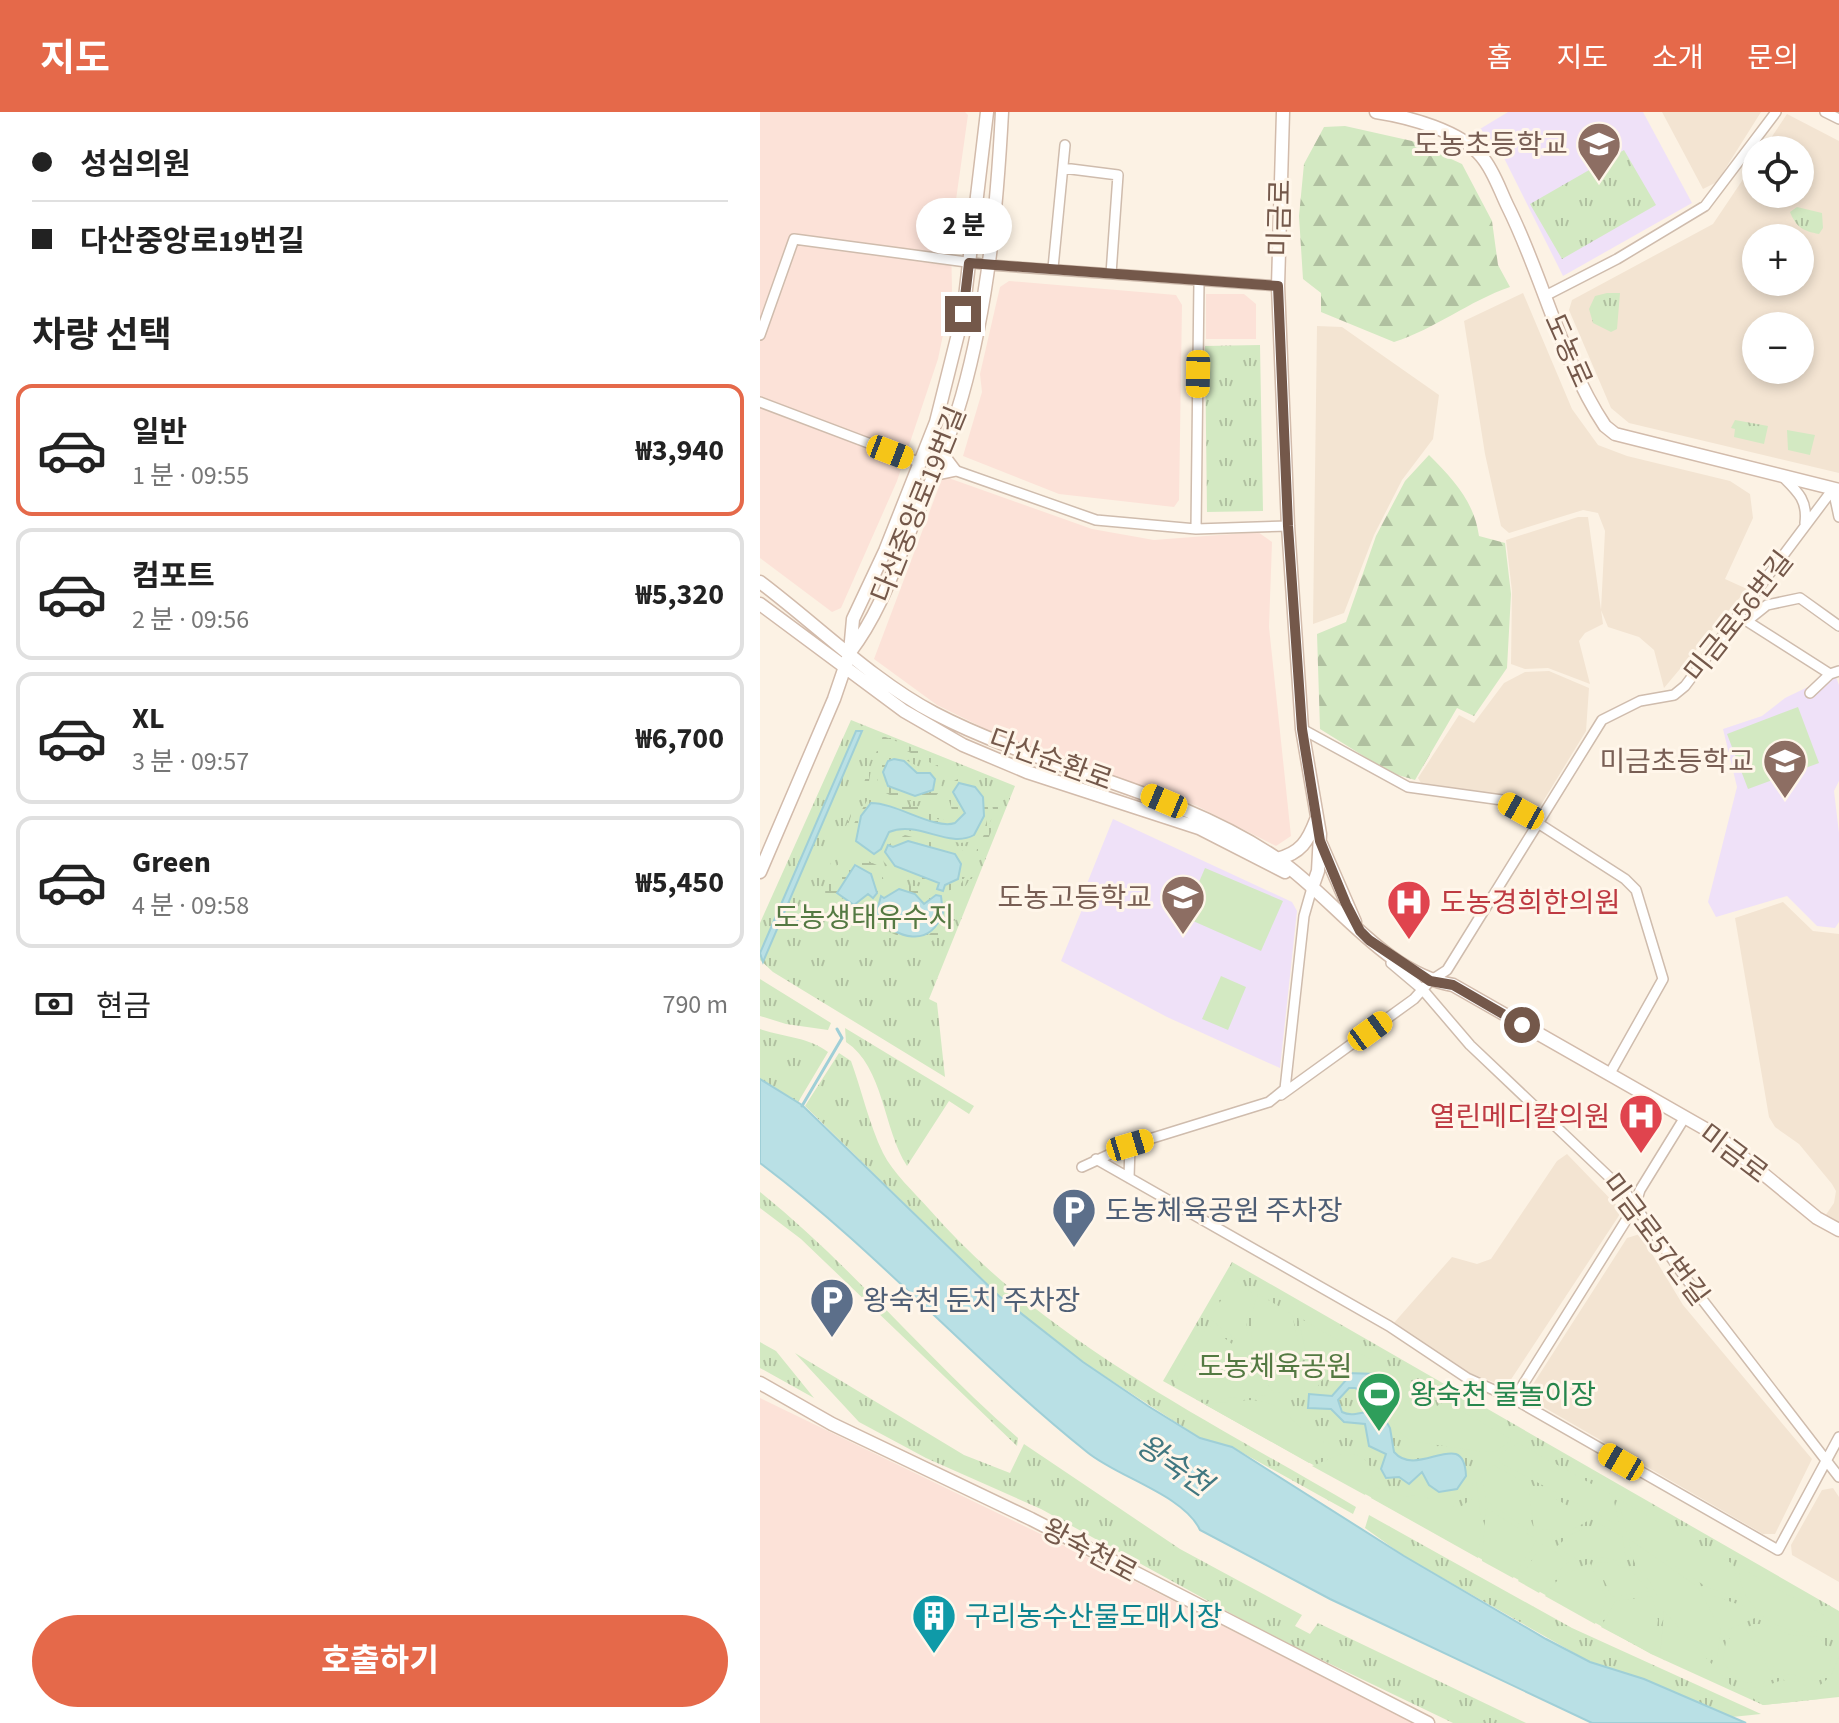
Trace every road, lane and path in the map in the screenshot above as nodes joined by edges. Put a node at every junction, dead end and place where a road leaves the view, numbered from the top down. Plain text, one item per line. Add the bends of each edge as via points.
1 (987, 112) edge
2 (1002, 112) edge
3 (1283, 112) edge
4 (1376, 112) edge
5 (1776, 112) edge
6 (1825, 112) edge
7 (1839, 119) edge
8 (1065, 145) dead end
9 (1063, 168) junction
10 (969, 263) junction
11 (989, 265) junction
12 (1053, 268) junction
13 (1111, 274) junction
14 (1199, 281) junction
15 (1278, 286) junction
16 (1545, 296) junction
17 (760, 335) edge
18 (760, 402) edge
19 (942, 454) junction
20 (921, 463) junction
21 (954, 470) junction
22 (935, 474) junction
23 (1782, 476) junction
24 (1836, 490) edge
25 (1839, 517) edge
26 (1288, 526) junction
27 (1805, 527) junction
28 (1196, 529) junction
29 (760, 582) edge
30 (760, 604) edge
31 (1743, 619) junction
32 (1839, 626) edge
33 (850, 652) junction
34 (845, 667) junction
35 (1834, 672) edge
36 (1810, 693) dead end
37 (1302, 729) junction
38 (1316, 820) junction
39 (1540, 821) junction
40 (1320, 841) junction
41 (1277, 859) junction
42 (760, 872) edge
43 (1312, 888) junction
44 (1364, 935) junction
45 (1426, 986) junction
46 (1609, 1075) junction
47 (1281, 1095) junction
48 (1685, 1117) junction
49 (1130, 1145) junction
50 (1096, 1159) junction
51 (1082, 1167) dead end
52 (1129, 1178) junction
53 (1635, 1206) junction
54 (1839, 1230) edge
55 (760, 1383) edge
56 (1514, 1399) junction
57 (1839, 1437) edge
58 (1827, 1458) junction
59 (1839, 1477) edge
60 (1425, 1721) edge

1 - 10 street, 다산중앙로19번길
2 - 11 street, 다산중앙로19번길
3 - 15 street, 미금로
4 - 16 street, 도농로 via 1456,139 1482,157 1521,232
5 - 16 street via 1705,206
6 - 7 street
8 - 9 street
9 - 12 street
9 - 13 street via 1118,175
10 - 11 street
10 - 17 street via 794,239
10 - 20 street, 다산중앙로19번길 via 957,344
11 - 12 street
11 - 19 street, 다산중앙로19번길 via 968,370
12 - 13 street
13 - 14 street
14 - 15 street
14 - 28 street
15 - 26 street, 미금로
16 - 23 street, 도농로 via 1597,414 1615,434
18 - 20 street
19 - 21 street
19 - 22 street, 다산중앙로19번길
20 - 33 street, 다산중앙로19번길 via 853,619
21 - 22 street
21 - 28 street via 1096,520
22 - 33 street, 다산중앙로19번길 via 869,628
23 - 24 street, 도농로
23 - 27 street via 1801,495 1807,509
24 - 25 street
24 - 27 street, 미금로56번길
26 - 28 street
26 - 37 street, 미금로
27 - 31 street, 미금로56번길
29 - 33 street, 다산순환로
30 - 34 street, 다산순환로
31 - 32 street via 1767,605 1800,598
31 - 35 street
31 - 39 street, 미금로56번길 via 1674,695 1640,701 1602,720
33 - 34 street, 다산중앙로19번길
33 - 41 street, 다산순환로 via 936,714 1140,791 1214,823
34 - 42 street, 다산중앙로19번길
34 - 43 street, 다산순환로 via 904,711 963,745 1027,772 1199,828
35 - 36 street
37 - 38 street, 미금로
37 - 39 street via 1408,787 1502,800
38 - 40 street, 미금로
38 - 41 street via 1307,842
39 - 45 street, 미금로56번길 via 1447,970
39 - 46 street via 1636,890 1663,979
40 - 43 street, 미금로
40 - 44 street
41 - 43 street, 다산순환로
43 - 44 street, 미금로
43 - 47 street
44 - 45 street, 미금로
45 - 46 street, 미금로 via 1453,985
45 - 47 street, 미금로56번길
45 - 53 street, 미금로57번길 via 1431,1003 1470,1045 1593,1158
46 - 48 street, 미금로
47 - 49 street, 미금로56번길
48 - 53 street
48 - 54 street, 미금로
49 - 50 street, 미금로56번길
49 - 52 street
50 - 51 street, 미금로56번길
50 - 52 street
52 - 56 street via 1389,1326 1467,1378
53 - 56 street
53 - 58 street, 미금로57번길 via 1734,1343
55 - 60 street, 왕숙천로
56 - 58 street via 1778,1550
57 - 58 street
58 - 59 street, 미금로57번길

